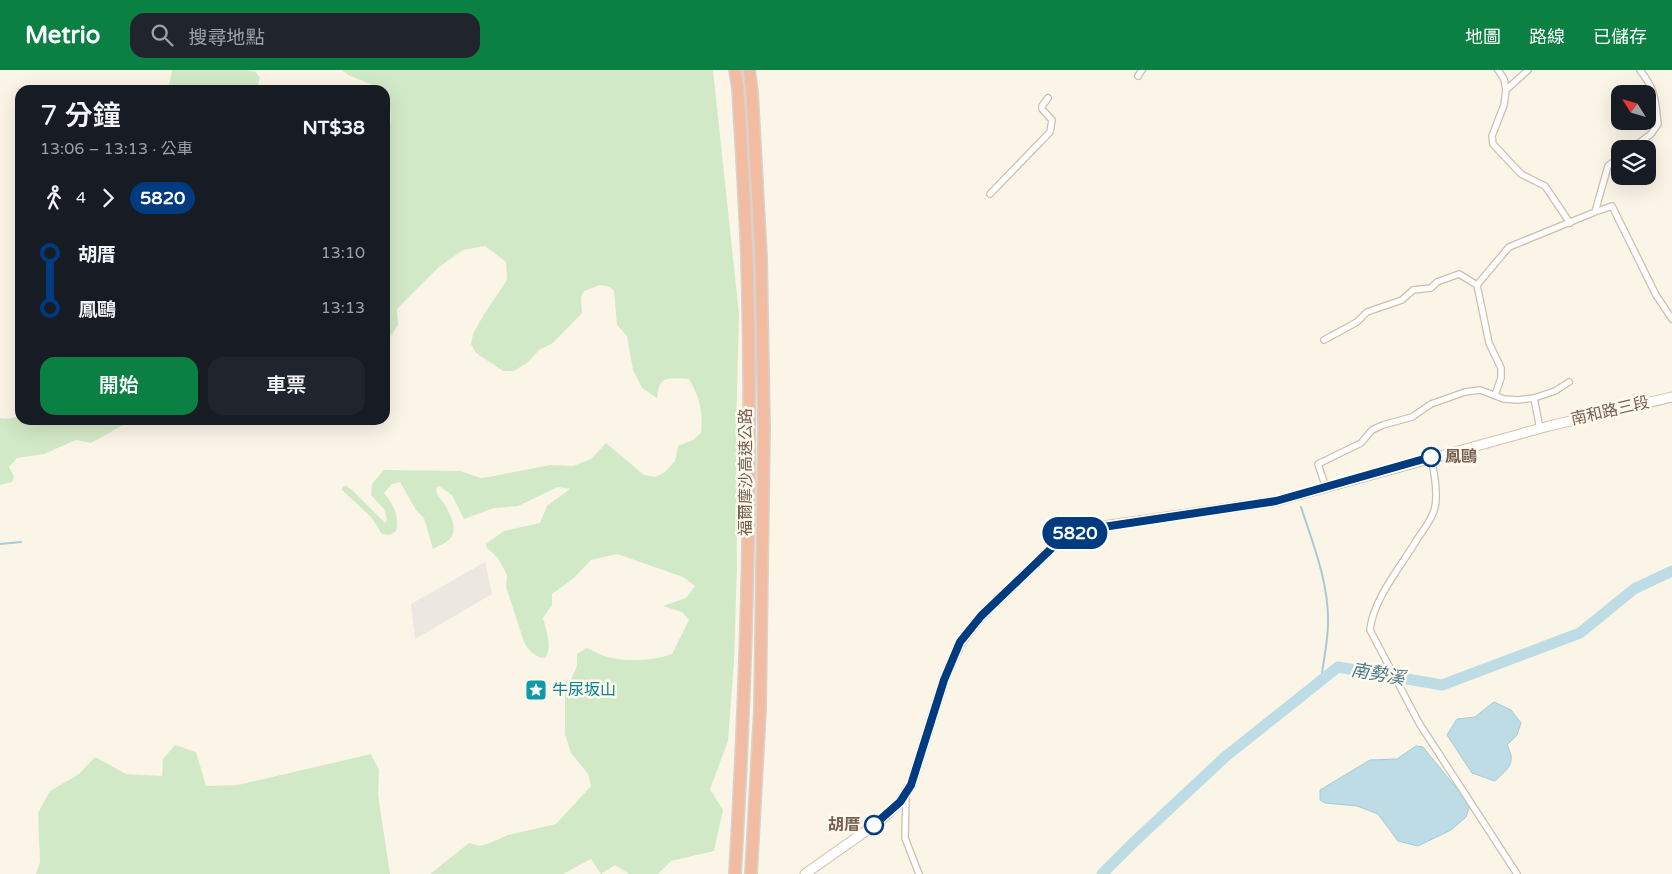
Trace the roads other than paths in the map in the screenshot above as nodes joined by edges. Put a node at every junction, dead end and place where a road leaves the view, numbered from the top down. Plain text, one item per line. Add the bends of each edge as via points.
1 (735, 70) edge
2 (749, 70) edge
3 (1142, 70) edge
4 (1498, 70) edge
5 (1528, 70) edge
6 (1640, 70) edge
7 (1138, 76) dead end
8 (1506, 90) junction
9 (1048, 98) dead end
10 (1643, 140) edge
11 (1611, 164) edge
12 (990, 194) dead end
13 (1595, 212) junction
14 (1570, 223) junction
15 (1477, 285) junction
16 (1672, 319) edge
17 (1324, 340) dead end
18 (1569, 382) dead end
19 (1495, 395) junction
20 (1672, 397) edge
21 (1534, 398) junction
22 (1540, 430) junction
23 (1431, 457) junction
24 (1326, 488) junction
25 (906, 794) junction
26 (735, 874) edge
27 (751, 874) edge
28 (805, 874) edge
29 (919, 874) edge
30 (1517, 874) edge

1 - 26 highway, 福爾摩沙高速公路 via 747,257 749,424 744,713
2 - 27 highway, 福爾摩沙高速公路 via 761,258 764,428 760,709
3 - 7 street
4 - 8 street
5 - 8 street
6 - 10 street via 1655,96 1658,124
8 - 14 street via 1492,136 1494,144 1521,174 1545,186
9 - 12 street via 1042,109 1052,120 1050,132
11 - 13 street
13 - 14 street
13 - 16 street via 1612,206 1656,295
14 - 15 street via 1508,247
15 - 17 street via 1459,274 1430,288 1413,290 1402,300 1367,312 1357,322
15 - 19 street via 1490,343 1500,368 1501,378
18 - 21 street
19 - 21 street via 1504,399
19 - 24 street via 1480,390 1465,392 1431,404 1412,417 1372,430 1361,443 1318,464
20 - 22 main road, 南和路三段
21 - 22 street
22 - 23 main road, 南和路三段
23 - 24 main road, 南和路三段
23 - 30 street via 1435,475 1435,508 1378,602 1370,630 1419,723
24 - 25 main road, 南和路三段 via 1250,506 1096,527 1067,536 981,616 960,642
25 - 28 main road via 880,821
25 - 29 street via 905,838

